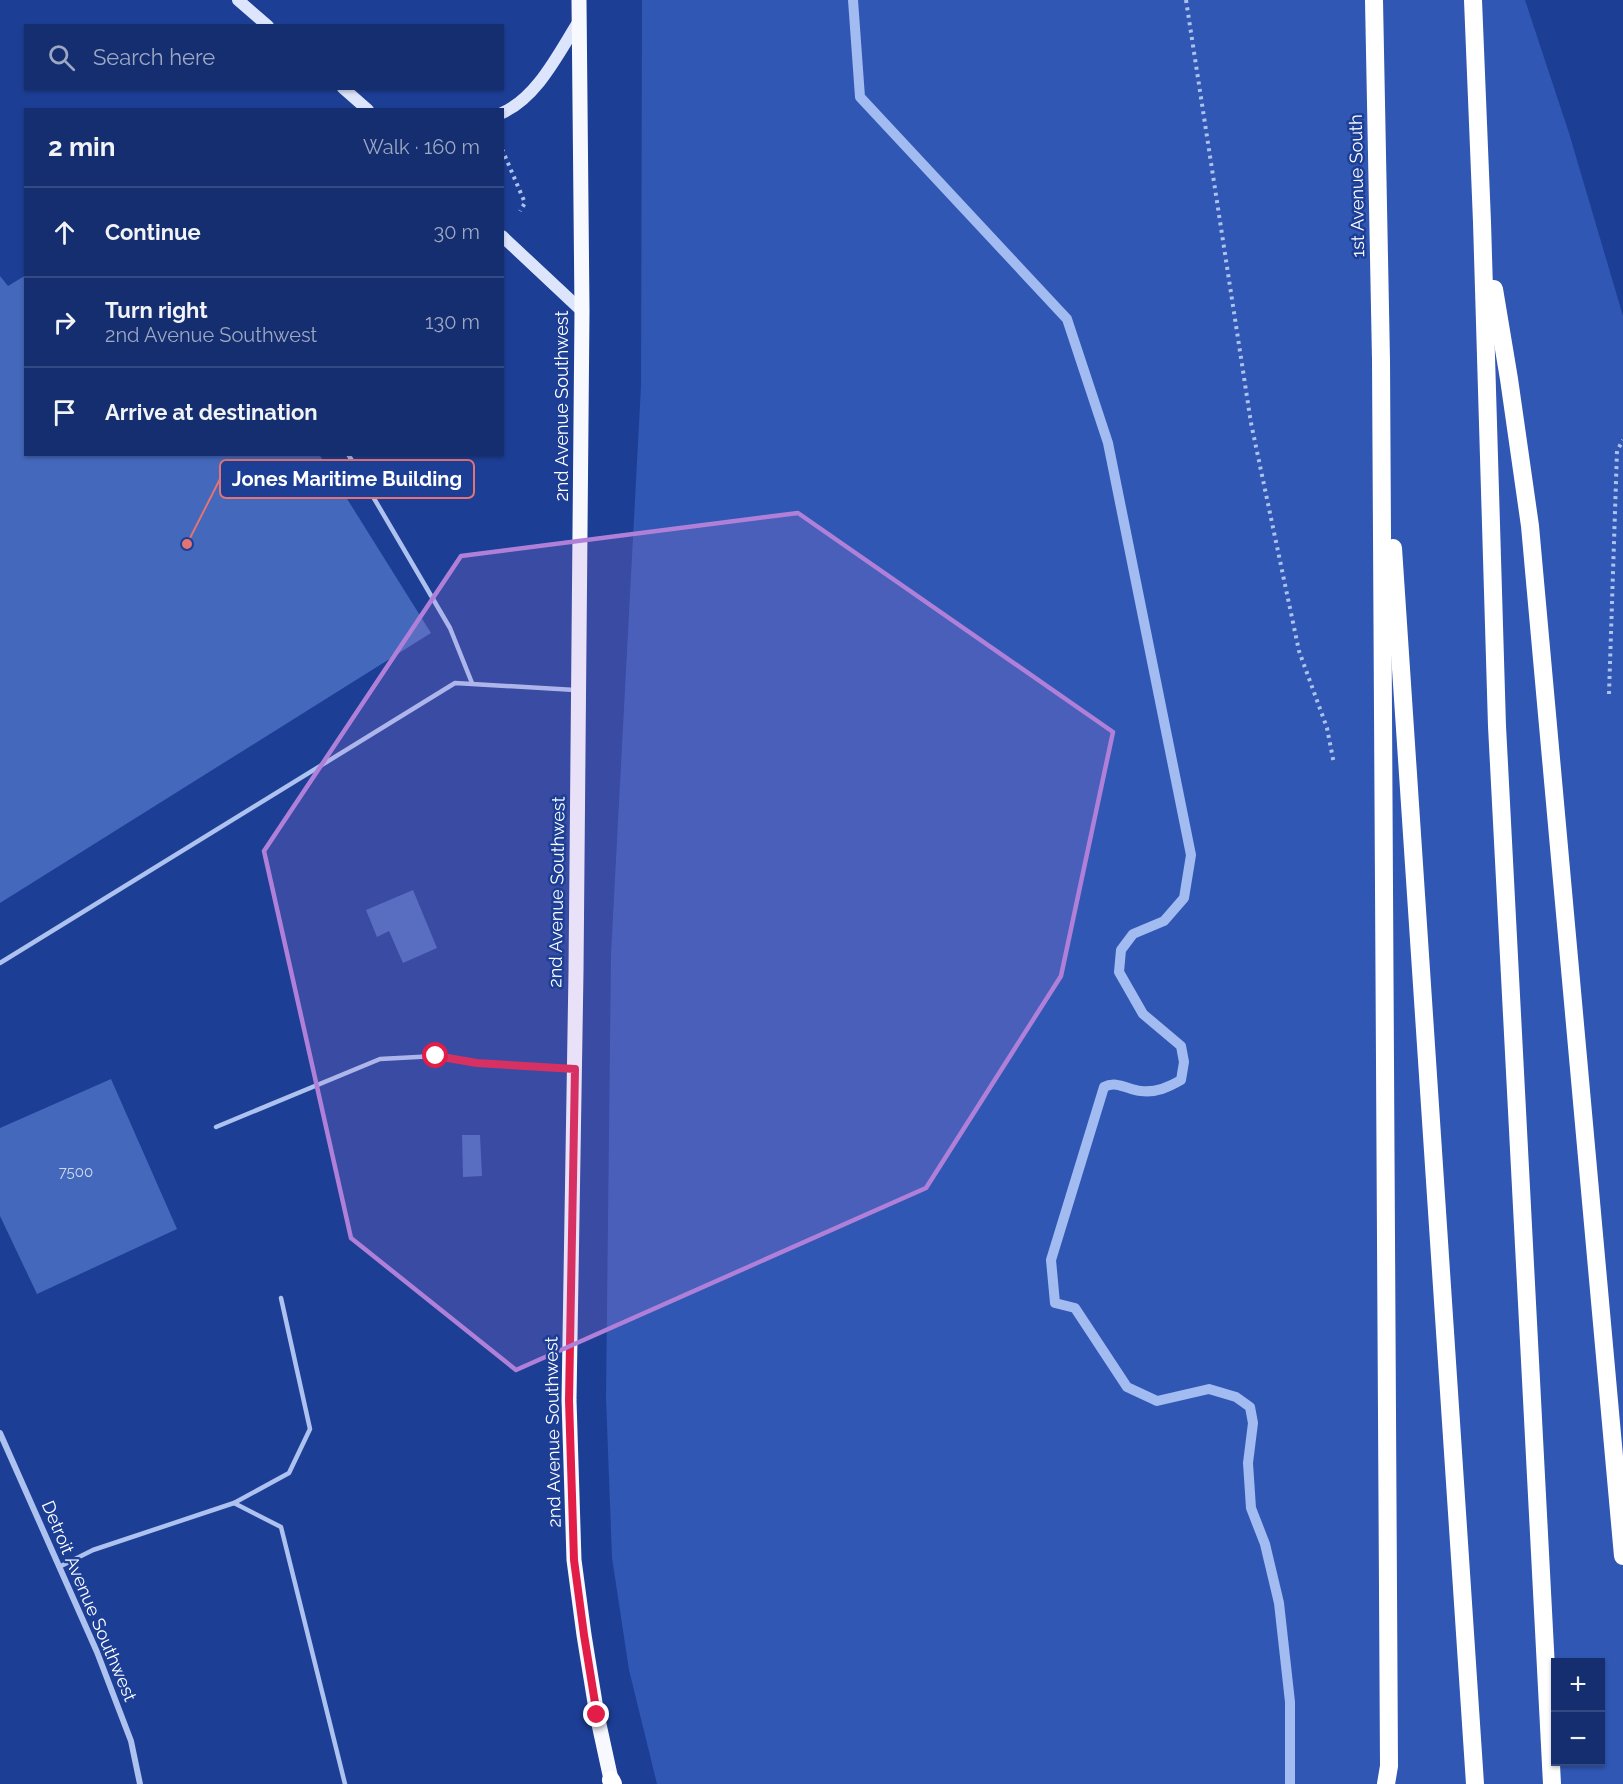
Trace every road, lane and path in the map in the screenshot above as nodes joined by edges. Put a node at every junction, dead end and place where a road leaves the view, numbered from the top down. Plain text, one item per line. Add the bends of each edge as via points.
1 (238, 0) edge
2 (579, 0) edge
3 (1186, 0) edge
4 (1473, 0) edge
5 (1375, 5) edge
6 (579, 21) junction
7 (266, 24) edge
8 (345, 90) edge
9 (366, 108) edge
10 (504, 112) edge
11 (504, 154) edge
12 (520, 211) dead end
13 (1482, 222) junction
14 (504, 238) edge
15 (582, 311) junction
16 (1381, 360) junction
17 (1623, 440) edge
18 (349, 456) edge
19 (472, 683) junction
20 (579, 690) junction
21 (1609, 694) dead end
22 (1334, 764) dead end
23 (0, 963) edge
24 (575, 1069) junction
25 (216, 1127) dead end
26 (281, 1298) dead end
27 (0, 1433) edge
28 (234, 1503) junction
29 (1623, 1556) edge
30 (59, 1567) junction
31 (612, 1783) edge
32 (140, 1784) edge
33 (345, 1784) edge
34 (1386, 1784) edge
35 (1475, 1784) edge
36 (1552, 1784) edge

1 - 7 main road
2 - 6 main road, 2nd Avenue Southwest
3 - 22 path via 1251,423 1299,651 1327,728
4 - 13 highway
5 - 16 highway, 1st Avenue South
6 - 10 main road via 537,86
6 - 15 main road, 2nd Avenue Southwest
8 - 9 main road
11 - 12 path via 525,203
13 - 29 highway via 1530,526
13 - 36 highway via 1497,726
14 - 15 main road
15 - 20 main road, 2nd Avenue Southwest
16 - 34 highway via 1389,1755
16 - 35 highway
17 - 21 path via 1617,451
18 - 19 lane via 450,628
19 - 20 lane
19 - 23 lane via 455,683
20 - 24 main road, 2nd Avenue Southwest
24 - 25 lane via 477,1063 436,1056 380,1059
24 - 31 main road, 2nd Avenue Southwest via 569,1400 574,1560 595,1703
26 - 28 lane via 310,1429 289,1473
27 - 30 street, Detroit Avenue Southwest
28 - 30 lane via 93,1550
28 - 33 lane via 281,1527
30 - 32 street, Detroit Avenue Southwest via 97,1652 130,1741

